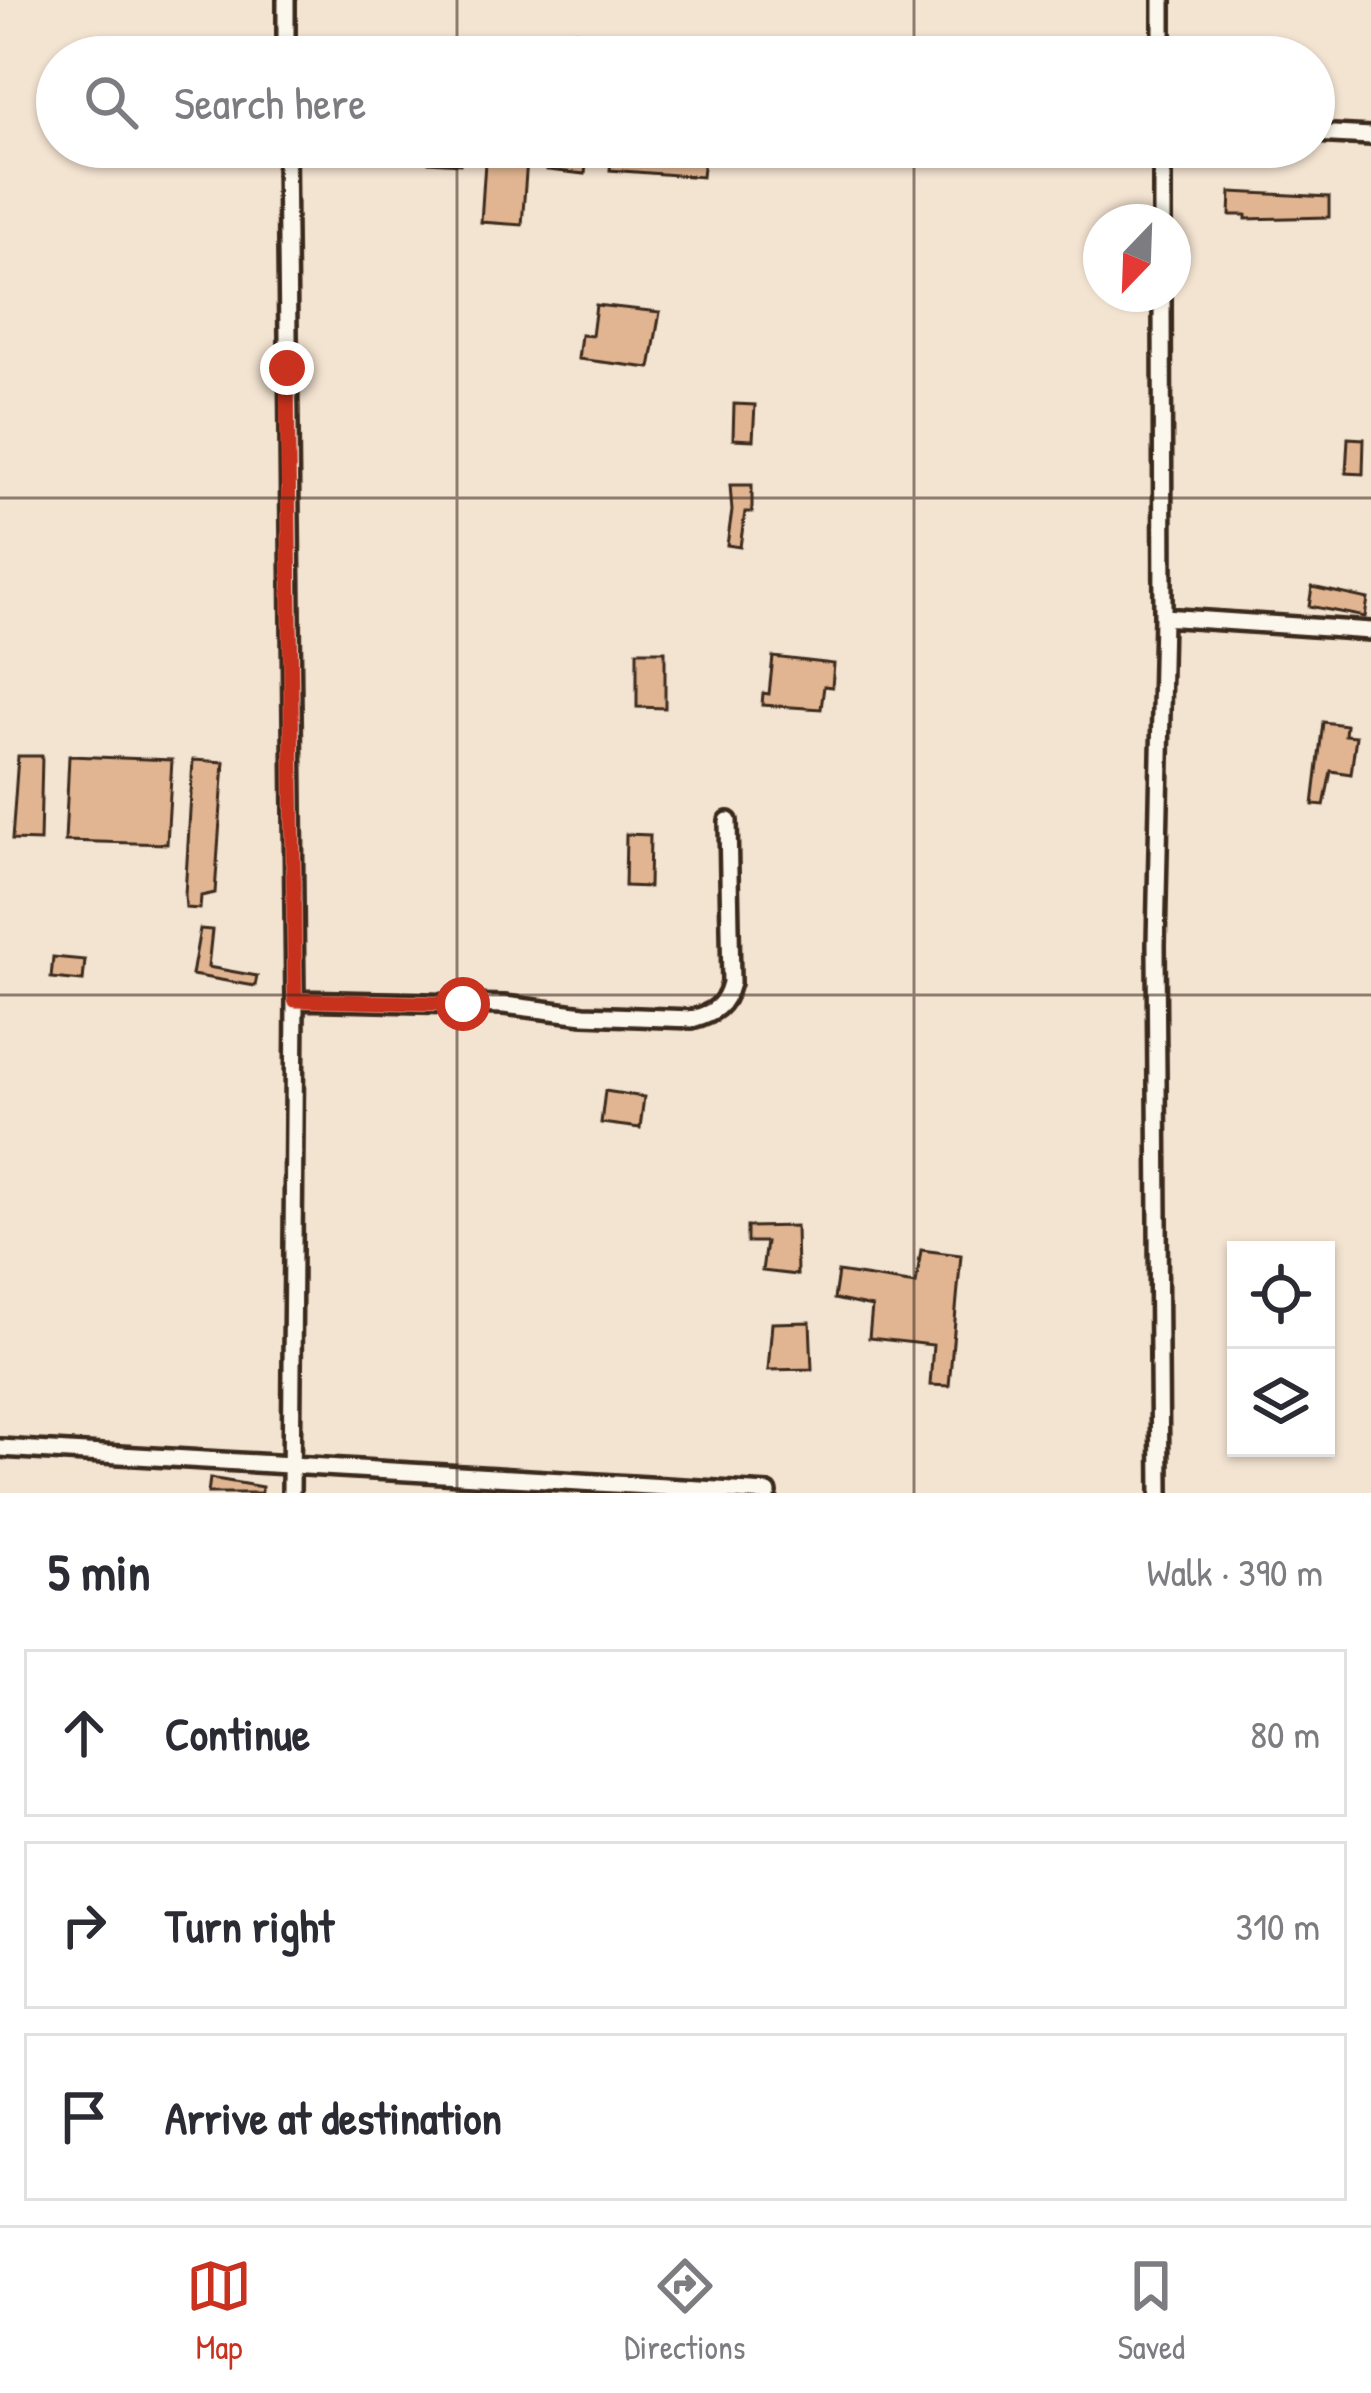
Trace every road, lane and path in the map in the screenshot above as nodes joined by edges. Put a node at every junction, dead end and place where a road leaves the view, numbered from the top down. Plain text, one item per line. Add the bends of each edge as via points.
1 (286, 0) edge
2 (1162, 0) edge
3 (286, 36) edge
4 (1162, 36) edge
5 (1335, 134) edge
6 (1371, 136) edge
7 (286, 168) edge
8 (1162, 168) edge
9 (1162, 204) edge
10 (1162, 312) edge
11 (1162, 617) junction
12 (1371, 631) edge
13 (728, 821) dead end
14 (295, 1000) junction
15 (0, 1448) edge
16 (291, 1464) junction
17 (291, 1493) edge
18 (768, 1493) edge
19 (1160, 1493) edge

1 - 3 street
2 - 4 street
5 - 6 street
7 - 14 street
8 - 9 street
10 - 11 street
11 - 12 street
11 - 19 street
13 - 14 street via 731,983 707,1015
14 - 16 street
15 - 16 street
16 - 17 street
16 - 18 street

